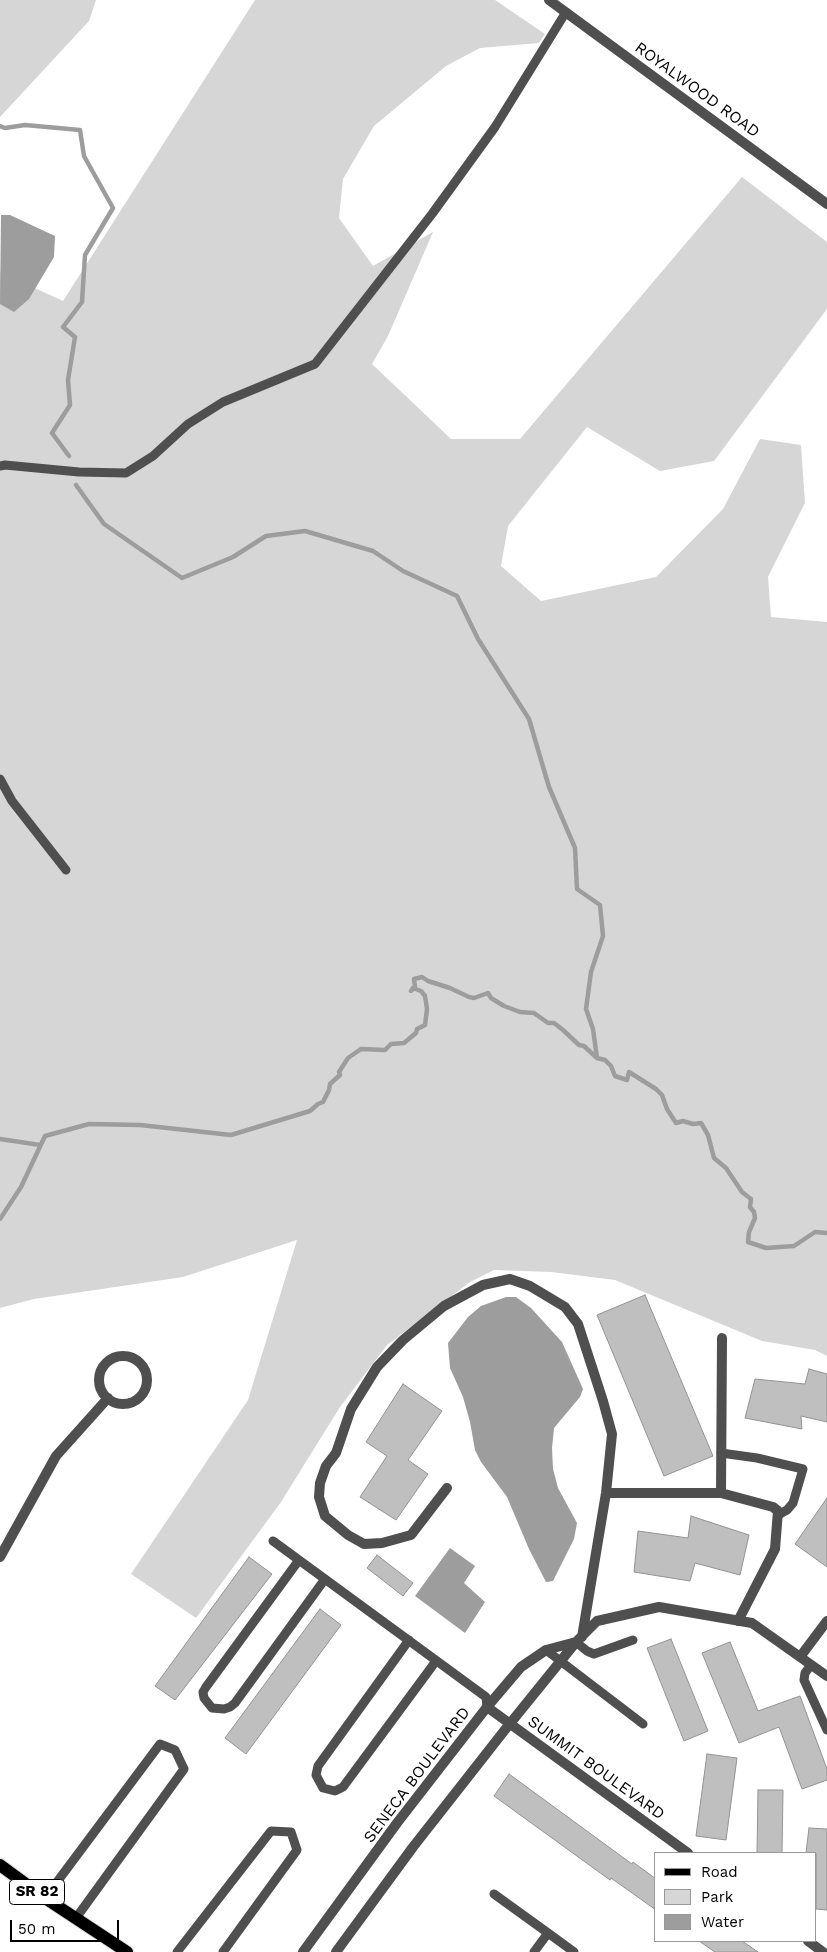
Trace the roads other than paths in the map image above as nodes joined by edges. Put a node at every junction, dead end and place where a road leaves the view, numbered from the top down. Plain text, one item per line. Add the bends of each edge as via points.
1 (549, 0) edge
2 (566, 12) junction
3 (827, 204) edge
4 (0, 466) edge
5 (0, 779) edge
6 (66, 870) dead end
7 (722, 1338) dead end
8 (108, 1398) junction
9 (721, 1453) junction
10 (447, 1488) dead end
11 (606, 1494) junction
12 (721, 1494) junction
13 (778, 1515) junction
14 (273, 1541) dead end
15 (0, 1557) edge
16 (299, 1560) junction
17 (325, 1579) junction
18 (738, 1621) junction
19 (827, 1621) edge
20 (579, 1639) junction
21 (409, 1640) junction
22 (633, 1640) dead end
23 (546, 1650) junction
24 (800, 1657) junction
25 (436, 1661) junction
26 (560, 1661) junction
27 (811, 1665) junction
28 (827, 1676) edge
29 (488, 1707) junction
30 (510, 1724) junction
31 (643, 1724) dead end
32 (827, 1730) edge
33 (687, 1852) edge
34 (0, 1865) edge
35 (494, 1894) dead end
36 (45, 1898) junction
37 (76, 1918) junction
38 (548, 1933) junction
39 (809, 1942) edge
40 (127, 1952) edge
41 (177, 1952) edge
42 (223, 1952) edge
43 (303, 1952) edge
44 (336, 1952) edge
45 (534, 1952) edge
46 (574, 1952) edge
47 (823, 1952) edge

1 - 2 street, ROYALWOOD ROAD
2 - 3 street, ROYALWOOD ROAD
2 - 4 lane via 495,127 315,364 223,402 188,424 153,456 126,473
5 - 6 lane via 12,801
7 - 9 street
8 - 8 street via 115,1402 130,1402 143,1393 147,1378 141,1364 127,1356 119,1356 106,1363 99,1377
8 - 15 street via 50,1464
9 - 12 street
9 - 13 lane via 803,1469 793,1504
10 - 11 street via 411,1535 382,1543 364,1544 348,1535 325,1516 319,1497 320,1482 326,1466 336,1454 351,1409 377,1367 444,1306 483,1285 510,1279 530,1286 565,1307 578,1324 612,1434
11 - 12 street
11 - 20 street
12 - 13 street via 773,1507 778,1510
13 - 18 street via 775,1549
14 - 16 lane
16 - 17 lane
16 - 17 lane via 206,1686 204,1698 212,1708 224,1709 234,1703
17 - 21 lane
18 - 20 street, SENECA BOULEVARD via 659,1607 597,1622
18 - 24 street, SENECA BOULEVARD via 752,1623
19 - 24 street
20 - 22 lane via 587,1651 594,1654
20 - 23 street, SENECA BOULEVARD
20 - 26 street, SENECA BOULEVARD
21 - 25 lane
21 - 25 lane via 318,1766 316,1775 323,1788 335,1791 343,1787
23 - 26 lane
23 - 29 street, SENECA BOULEVARD via 522,1667
24 - 27 street, SENECA BOULEVARD
25 - 29 lane via 486,1697
26 - 30 street, SENECA BOULEVARD
26 - 31 lane
27 - 28 street, SENECA BOULEVARD
27 - 32 lane via 804,1680
29 - 30 street, SUMMIT BOULEVARD
29 - 43 street, SENECA BOULEVARD
30 - 33 street, SUMMIT BOULEVARD
30 - 44 street, SENECA BOULEVARD
34 - 36 main road, SR 82
35 - 38 lane
36 - 37 main road, SR 82
36 - 37 lane via 160,1744 175,1750 184,1769
37 - 40 main road, SR 82
38 - 45 lane
38 - 46 lane
39 - 47 street
41 - 42 lane via 271,1831 291,1832 297,1850

